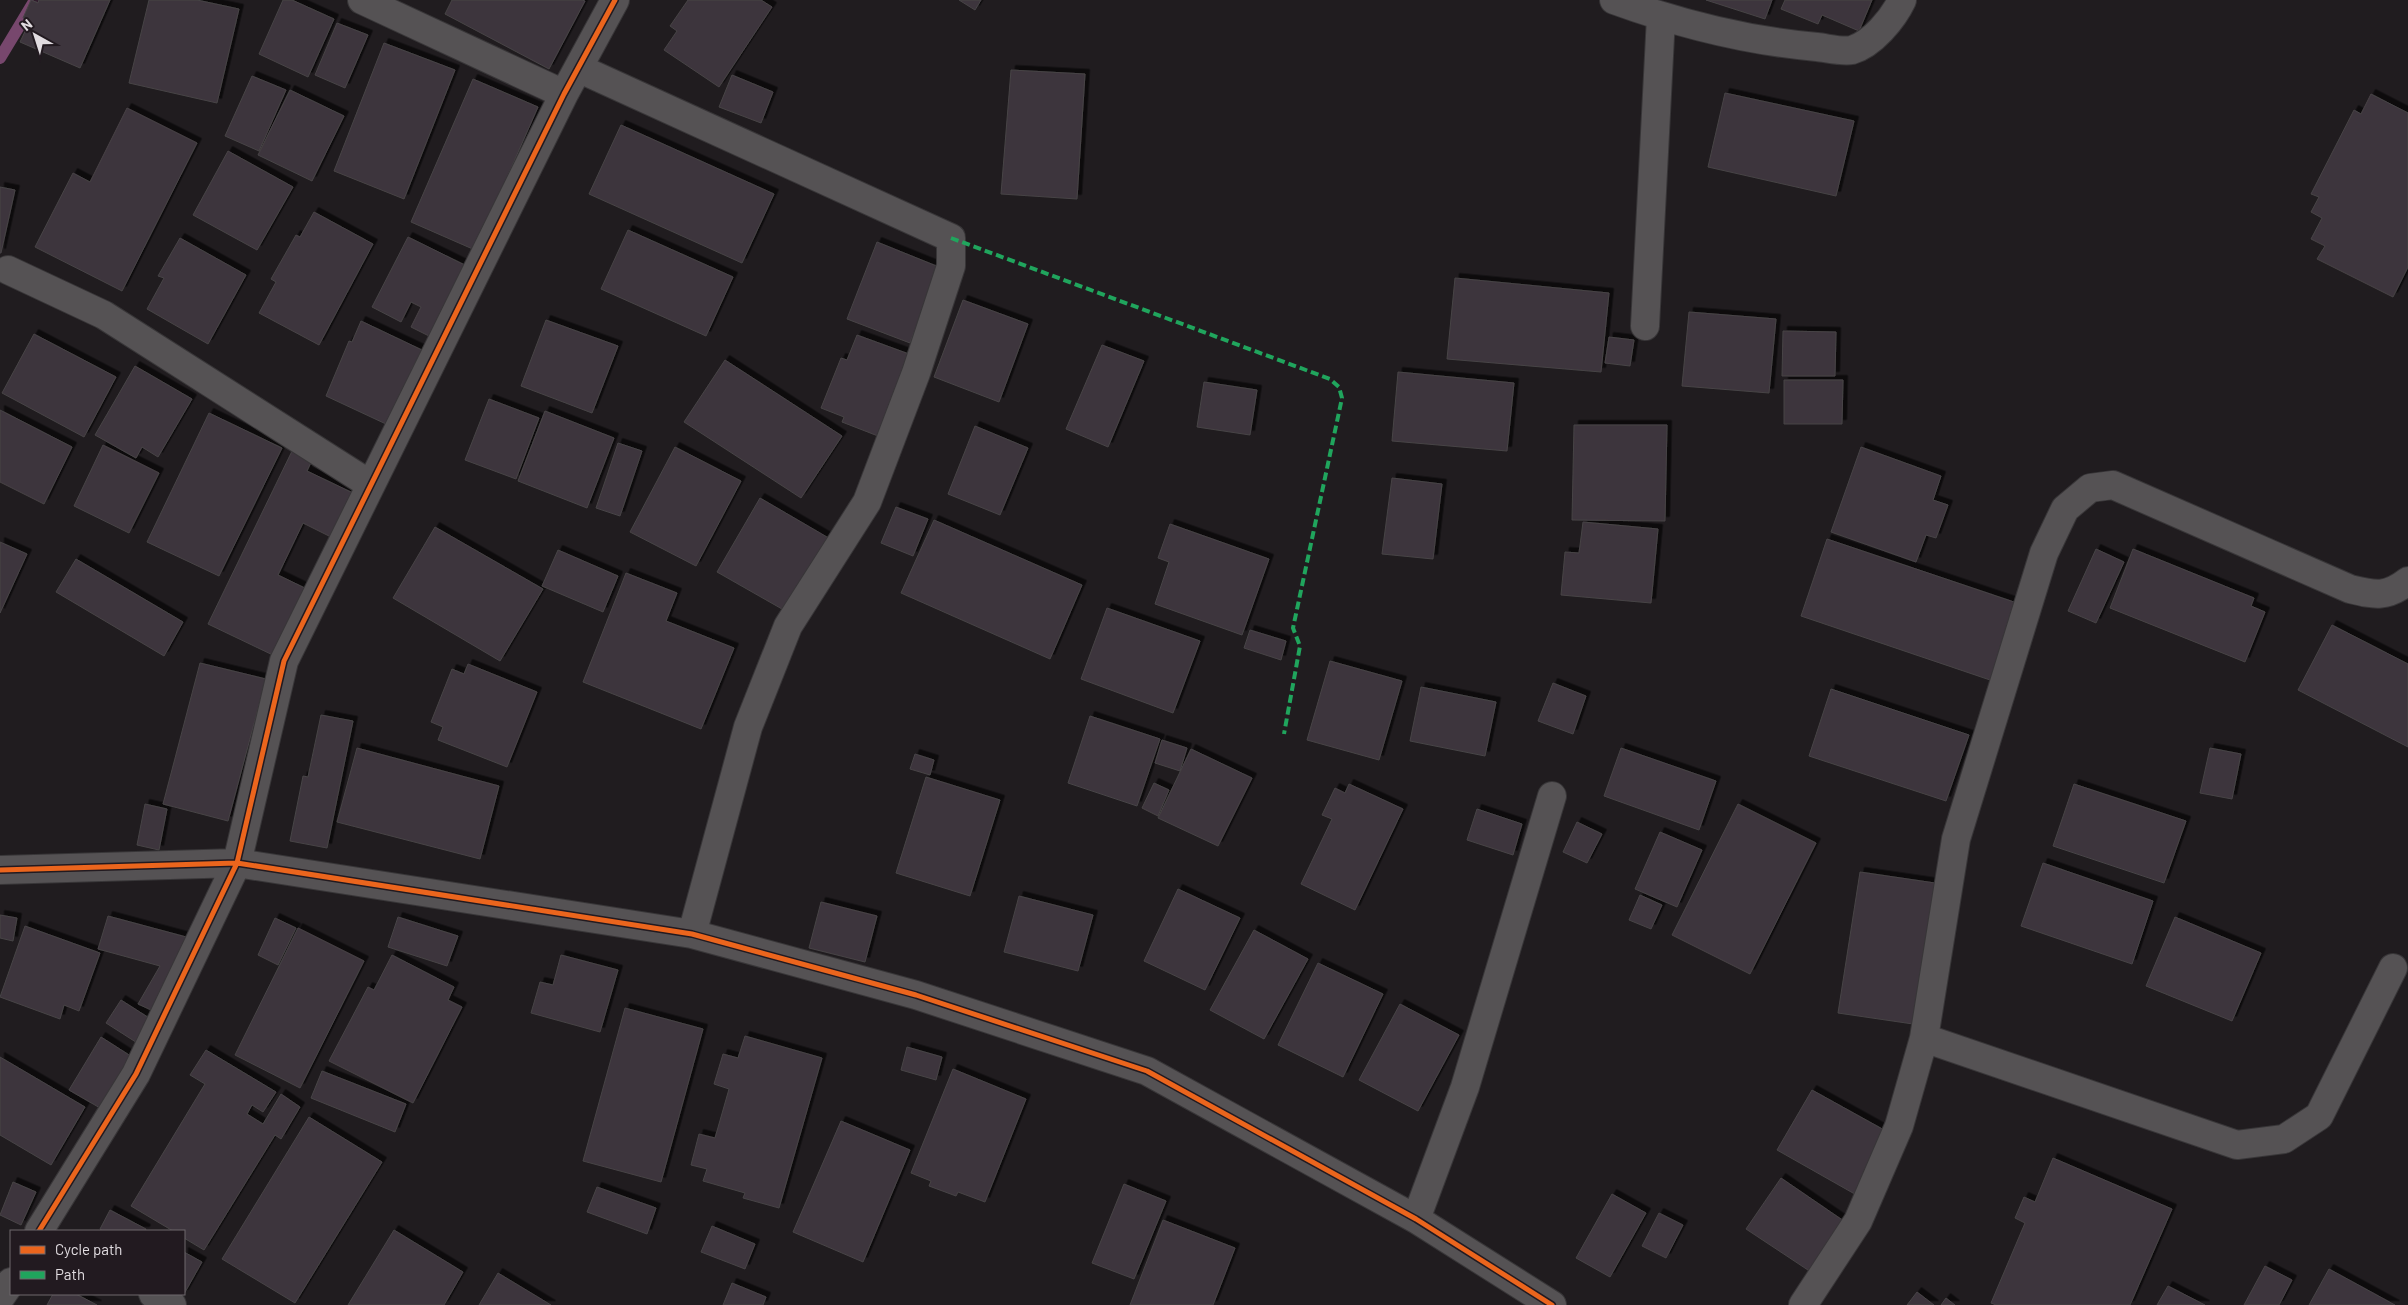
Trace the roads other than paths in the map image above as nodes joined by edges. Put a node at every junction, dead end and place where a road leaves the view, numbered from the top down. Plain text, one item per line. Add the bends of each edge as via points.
1 (362, 0) edge
2 (1614, 0) edge
3 (1902, 0) edge
4 (612, 1) edge
5 (1661, 17) junction
6 (578, 68) junction
7 (564, 94) junction
8 (8, 270) dead end
9 (1645, 326) dead end
10 (371, 485) junction
11 (2408, 581) edge
12 (1552, 796) dead end
13 (237, 863) junction
14 (0, 870) edge
15 (692, 934) junction
16 (2393, 968) dead end
17 (1924, 1038) junction
18 (1416, 1219) junction
19 (43, 1230) edge
20 (10, 1283) edge
21 (155, 1295) edge
22 (0, 1298) edge
23 (172, 1305) edge
24 (1552, 1305) edge
25 (1803, 1305) edge

1 - 7 street
2 - 5 street
3 - 5 street via 1873,37 1851,50 1770,43
4 - 6 street
5 - 9 street
6 - 7 street
6 - 15 street via 951,238 951,266 916,373 867,502 788,626 748,727
7 - 10 street
8 - 10 street via 104,315
10 - 13 street via 284,661
11 - 17 street via 2399,588 2376,596 2350,589 2113,485 2090,488 2065,508 2044,553 1956,839
12 - 18 street via 1465,1088
13 - 14 street
13 - 15 street
13 - 19 street via 136,1074
15 - 18 street via 916,995 1147,1071
16 - 17 street via 2319,1116 2284,1139 2238,1145
17 - 25 street via 1900,1126 1858,1221
18 - 24 street
20 - 22 street
21 - 23 street

